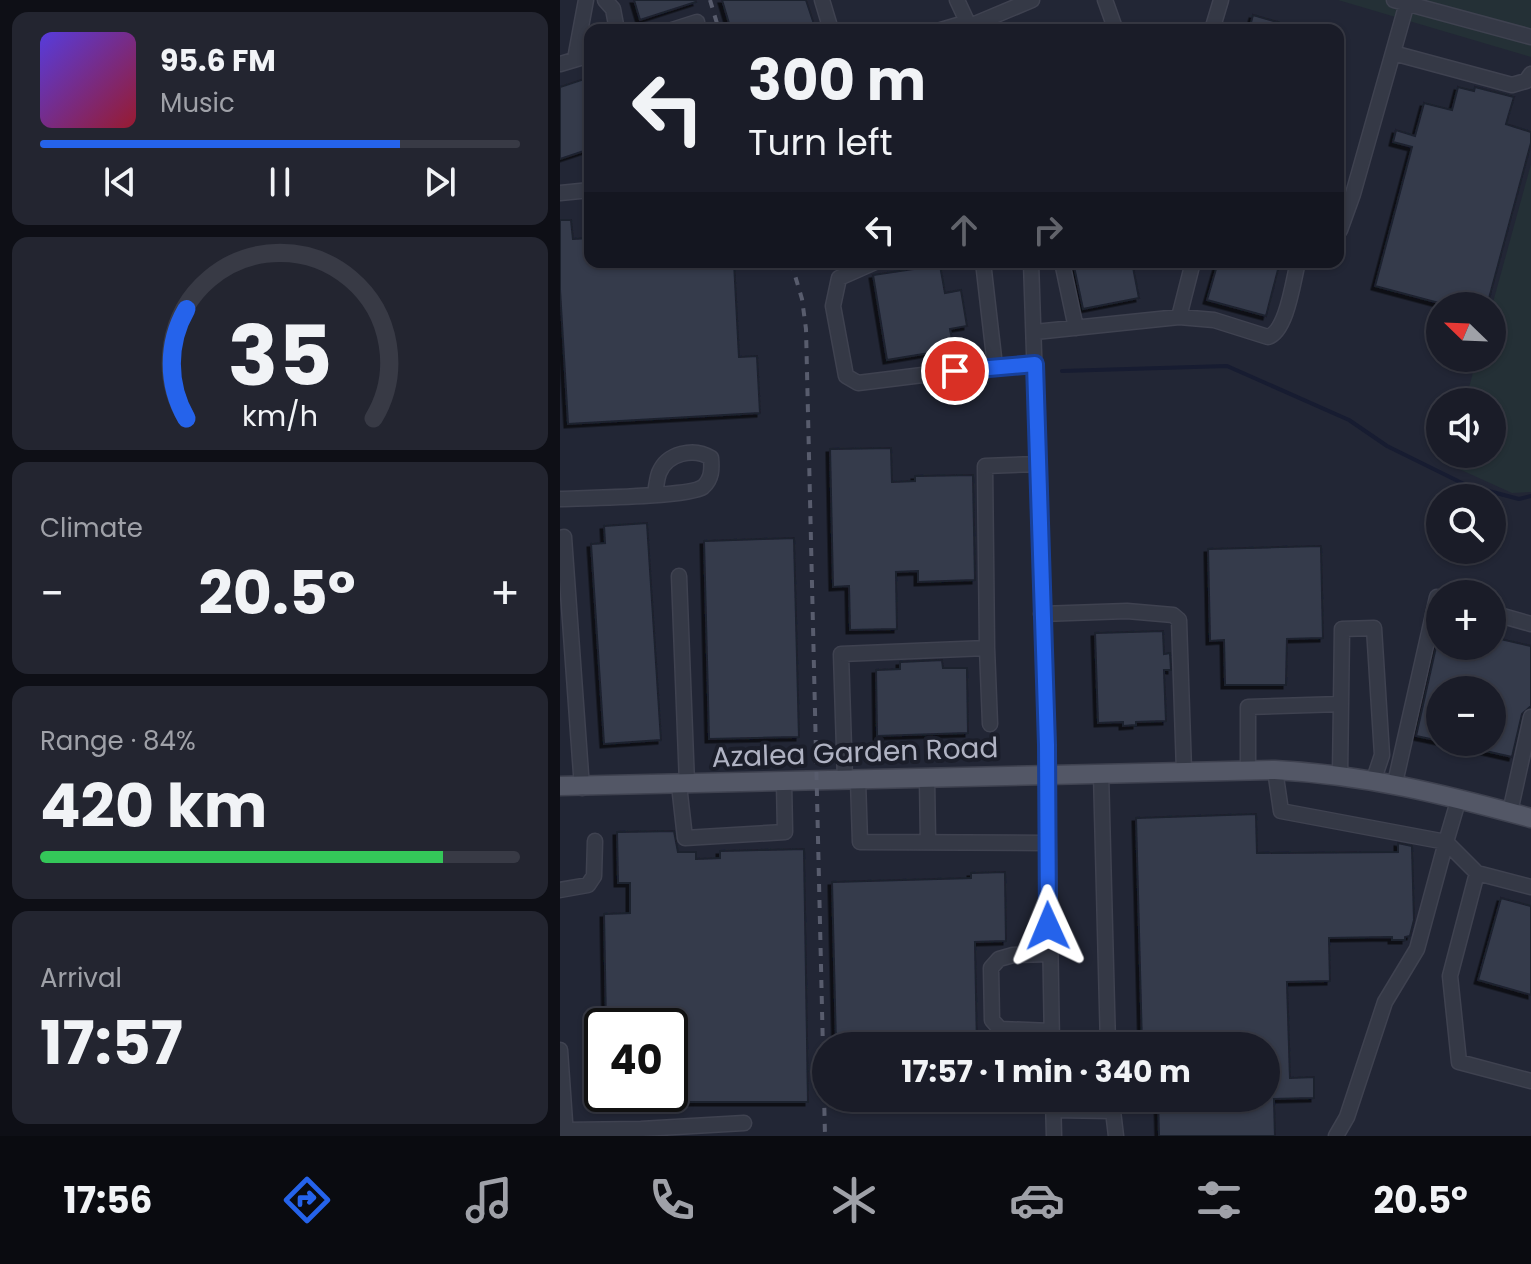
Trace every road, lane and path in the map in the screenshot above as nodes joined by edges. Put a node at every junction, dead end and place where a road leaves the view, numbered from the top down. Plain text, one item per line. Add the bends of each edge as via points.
1 (586, 0) edge
2 (605, 0) edge
3 (822, 0) edge
4 (957, 0) edge
5 (1032, 0) edge
6 (1105, 0) edge
7 (1221, 0) edge
8 (1400, 2) edge
9 (697, 22) dead end
10 (616, 24) edge
11 (691, 24) edge
12 (829, 24) edge
13 (969, 24) edge
14 (975, 24) edge
15 (1114, 24) edge
16 (1214, 24) edge
17 (1531, 37) edge
18 (1393, 53) junction
19 (567, 61) edge
20 (1531, 74) edge
21 (584, 191) edge
22 (560, 193) edge
23 (1344, 219) edge
24 (862, 268) edge
25 (984, 268) edge
26 (1031, 268) edge
27 (1063, 268) edge
28 (1193, 268) edge
29 (1296, 268) edge
30 (1179, 317) junction
31 (1076, 328) junction
32 (1035, 332) junction
33 (1035, 364) junction
34 (995, 366) junction
35 (1038, 464) junction
36 (655, 494) dead end
37 (560, 499) edge
38 (560, 538) edge
39 (679, 576) dead end
40 (1041, 614) junction
41 (1506, 617) edge
42 (1531, 624) edge
43 (1426, 646) edge
44 (987, 648) junction
45 (566, 650) edge
46 (1341, 704) junction
47 (1531, 717) edge
48 (990, 724) dead end
49 (1248, 770) junction
50 (1275, 770) junction
51 (1184, 771) junction
52 (1101, 773) junction
53 (1047, 775) junction
54 (1340, 775) junction
55 (927, 778) junction
56 (1374, 779) junction
57 (852, 780) junction
58 (784, 782) junction
59 (1395, 783) junction
60 (683, 785) junction
61 (560, 786) edge
62 (582, 788) junction
63 (1459, 798) junction
64 (1510, 812) junction
65 (1531, 818) edge
66 (595, 841) dead end
67 (928, 842) junction
68 (1446, 842) junction
69 (1047, 843) junction
70 (1477, 873) junction
71 (1531, 887) edge
72 (560, 890) edge
73 (1049, 954) junction
74 (1015, 1032) edge
75 (1051, 1032) edge
76 (1108, 1032) edge
77 (560, 1050) edge
78 (1531, 1081) edge
79 (562, 1105) edge
80 (1053, 1112) edge
81 (1113, 1112) edge
82 (744, 1123) dead end
83 (564, 1134) edge
84 (1054, 1136) edge
85 (1116, 1136) edge
86 (1336, 1136) edge

1 - 19 street
2 - 10 street
3 - 12 street
4 - 13 street
5 - 14 street
6 - 15 street
7 - 16 street
8 - 17 street
8 - 18 street
9 - 11 street
18 - 20 street via 1512,85
18 - 23 street
21 - 22 street
24 - 34 street via 839,278 833,306 846,376 858,383
25 - 34 street
26 - 32 street
27 - 31 street
28 - 30 street
29 - 30 street via 1274,335
30 - 31 street
31 - 32 street
32 - 33 street
33 - 34 street
33 - 35 street
35 - 40 street
35 - 44 street via 985,466
36 - 37 street
38 - 45 street via 564,537
39 - 60 street
40 - 51 street via 1127,611 1179,620
40 - 53 street
41 - 42 street
43 - 59 street
44 - 48 street
44 - 57 street via 841,654
45 - 62 street
46 - 49 street via 1248,707
46 - 54 street
46 - 56 street via 1342,629 1374,628 1382,755
47 - 64 street
49 - 50 main road, Azalea Garden Road
49 - 51 main road, Azalea Garden Road
50 - 54 main road, Azalea Garden Road
50 - 68 street via 1281,811
51 - 52 main road, Azalea Garden Road
52 - 53 main road, Azalea Garden Road
52 - 76 street
53 - 55 main road, Azalea Garden Road
53 - 69 street
54 - 56 main road, Azalea Garden Road
55 - 57 main road, Azalea Garden Road
55 - 67 street
56 - 59 main road, Azalea Garden Road
57 - 58 main road, Azalea Garden Road
57 - 67 street via 860,842
58 - 60 main road, Azalea Garden Road
58 - 60 street via 785,832 685,838
59 - 63 main road, Azalea Garden Road
60 - 62 main road, Azalea Garden Road
61 - 62 main road, Azalea Garden Road
63 - 64 main road, Azalea Garden Road
63 - 68 street
64 - 65 main road, Azalea Garden Road
66 - 72 street via 594,876 588,885
67 - 69 street
68 - 70 street
68 - 86 street via 1417,949 1385,1002
69 - 73 street
70 - 71 street
70 - 78 street via 1450,976 1459,1062
73 - 74 street via 999,959 991,968 992,1020 1000,1029
73 - 75 street
77 - 79 street
79 - 83 street
80 - 84 street
81 - 85 street
82 - 83 street

